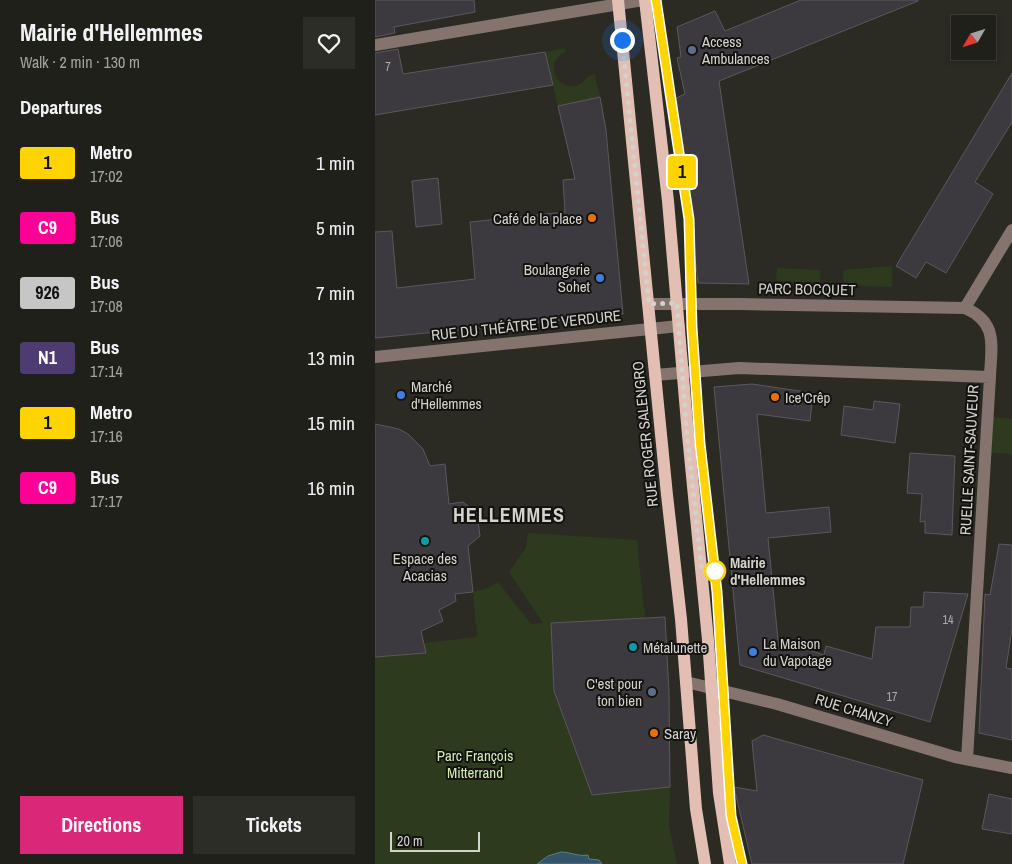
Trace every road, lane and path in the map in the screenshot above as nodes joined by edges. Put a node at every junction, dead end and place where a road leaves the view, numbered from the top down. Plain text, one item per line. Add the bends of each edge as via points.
1 (644, 0) edge
2 (618, 2) edge
3 (375, 45) edge
4 (1012, 230) edge
5 (677, 303) junction
6 (649, 304) junction
7 (965, 308) junction
8 (679, 326) junction
9 (651, 329) junction
10 (375, 357) edge
11 (683, 372) junction
12 (655, 375) junction
13 (990, 377) junction
14 (686, 682) junction
15 (712, 688) junction
16 (967, 759) junction
17 (1012, 768) edge
18 (705, 864) edge
19 (730, 864) edge

1 - 2 street
1 - 5 main road via 664,158
2 - 3 street
2 - 6 main road, RUE ROGER SALENGRO
4 - 7 street
5 - 6 street, PARC BOCQUET
5 - 7 street, PARC BOCQUET
5 - 8 main road
6 - 9 main road, RUE ROGER SALENGRO
7 - 13 street via 979,314 989,329
8 - 9 street, RUE DU THÉÂTRE DE VERDURE
8 - 11 main road
9 - 10 street, RUE DU THÉÂTRE DE VERDURE
9 - 12 main road, RUE ROGER SALENGRO
11 - 12 street, RUELLE SAINT-SAUVEUR
11 - 13 street, RUELLE SAINT-SAUVEUR via 739,368
11 - 15 main road
12 - 14 main road, RUE ROGER SALENGRO
13 - 16 street, RUELLE SAINT-SAUVEUR
14 - 15 street, RUE CHANZY
14 - 18 main road, RUE ROGER SALENGRO via 696,809
15 - 16 street, RUE CHANZY
15 - 19 main road via 719,793
16 - 17 street, RUE CHANZY

